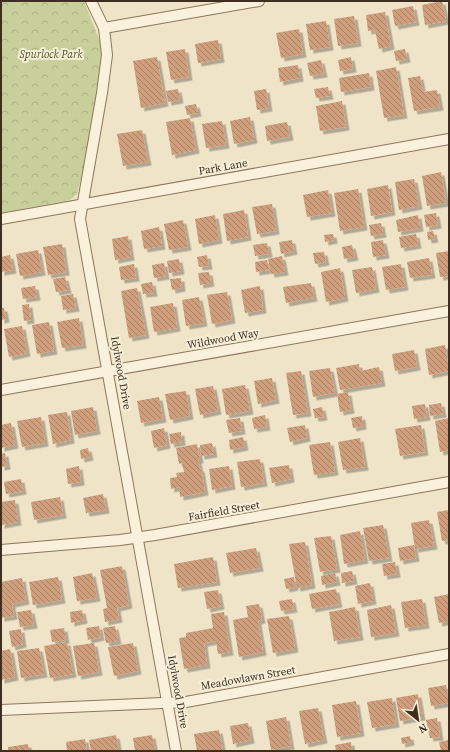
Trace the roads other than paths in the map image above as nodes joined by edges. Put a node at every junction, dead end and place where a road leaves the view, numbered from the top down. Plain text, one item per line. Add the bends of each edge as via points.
1 (92, 1) edge
2 (259, 1) edge
3 (104, 28) junction
4 (449, 139) edge
5 (82, 205) junction
6 (1, 219) edge
7 (449, 311) edge
8 (108, 371) junction
9 (1, 390) edge
10 (449, 482) edge
11 (138, 537) junction
12 (1, 550) edge
13 (449, 654) edge
14 (168, 703) junction
15 (1, 710) edge
16 (176, 751) edge

1 - 3 street, Idylwood Drive
2 - 3 street
3 - 5 street, Idylwood Drive via 107,54
4 - 5 street, Park Lane
5 - 6 street, Park Lane
5 - 8 street, Idylwood Drive via 80,219
7 - 8 street, Wildwood Way
8 - 9 street, Wildwood Way
8 - 11 street, Idylwood Drive
10 - 11 street, Fairfield Street
11 - 12 street, Fairfield Street
11 - 14 street, Idylwood Drive
13 - 14 street, Meadowlawn Street via 186,702
14 - 15 street, Meadowlawn Street
14 - 16 street, Idylwood Drive

